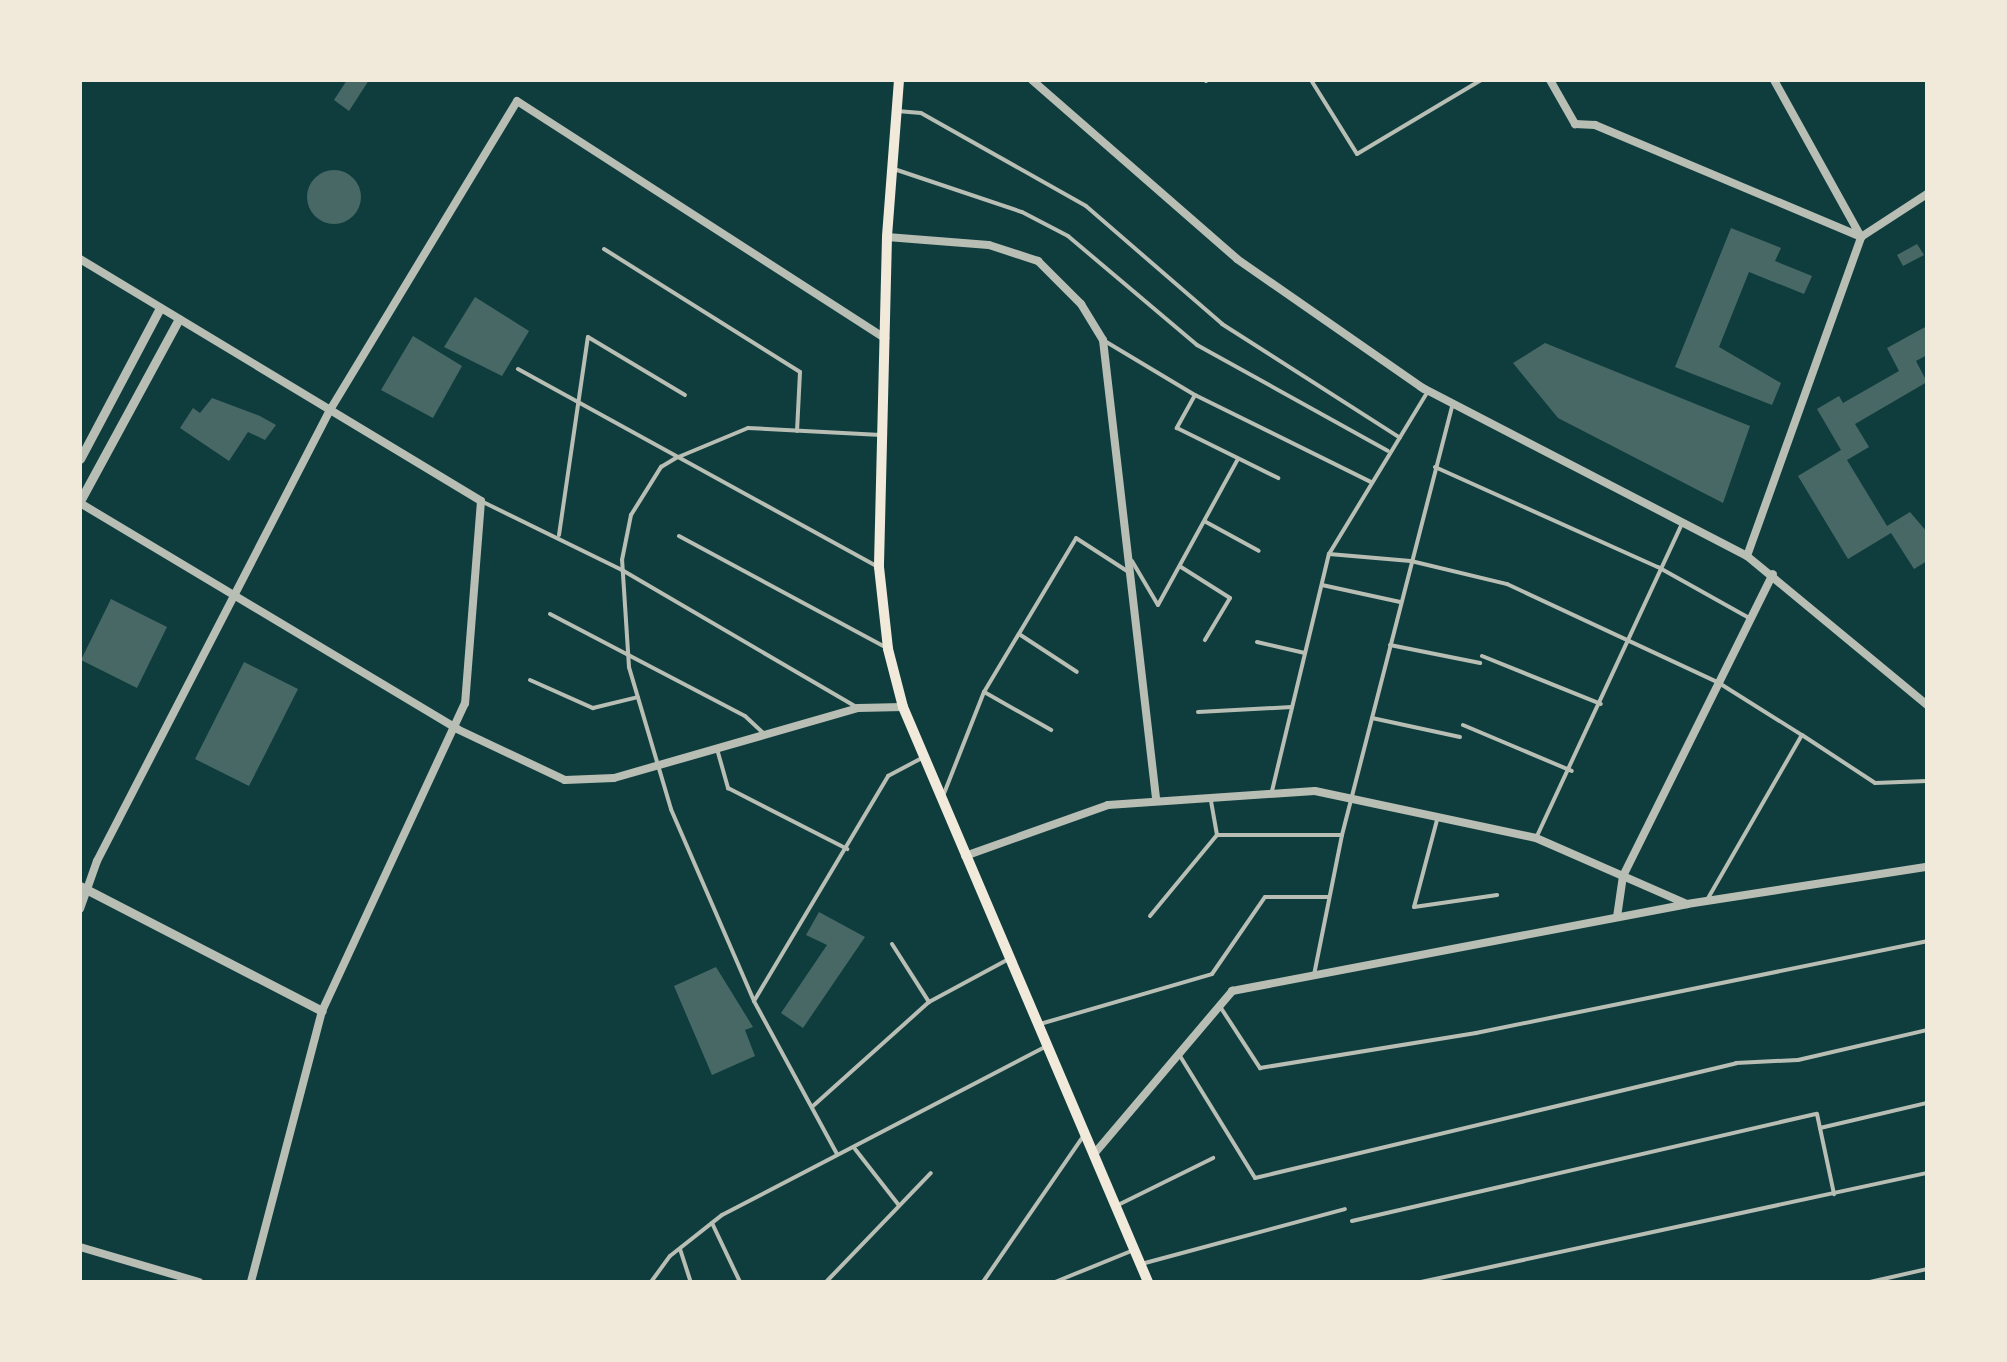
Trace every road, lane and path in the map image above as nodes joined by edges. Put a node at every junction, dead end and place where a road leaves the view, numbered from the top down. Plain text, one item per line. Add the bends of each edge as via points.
1 (899, 80) edge
2 (1032, 80) edge
3 (1311, 80) edge
4 (1481, 80) edge
5 (1550, 80) edge
6 (1774, 80) edge
7 (898, 112) junction
8 (894, 169) junction
9 (1927, 194) edge
10 (887, 237) junction
11 (1861, 237) junction
12 (604, 249) dead end
13 (80, 259) edge
14 (160, 308) junction
15 (179, 319) junction
16 (886, 338) junction
17 (1103, 340) junction
18 (518, 369) dead end
19 (1424, 389) junction
20 (685, 395) dead end
21 (1195, 395) junction
22 (578, 402) junction
23 (1453, 404) junction
24 (330, 410) junction
25 (797, 431) junction
26 (884, 435) junction
27 (1400, 438) junction
28 (1388, 452) junction
29 (676, 458) junction
30 (1238, 458) junction
31 (80, 460) edge
32 (1435, 467) junction
33 (1278, 478) dead end
34 (1371, 482) junction
35 (481, 501) junction
36 (80, 502) edge
37 (1206, 522) junction
38 (1682, 523) junction
39 (558, 535) junction
40 (680, 536) dead end
41 (1259, 551) dead end
42 (1329, 554) junction
43 (1746, 556) junction
44 (1129, 557) junction
45 (1412, 561) junction
46 (879, 566) junction
47 (1181, 566) junction
48 (1658, 566) junction
49 (622, 570) junction
50 (1130, 573) junction
51 (1773, 574) junction
52 (1322, 585) junction
53 (232, 596) junction
54 (1401, 603) junction
55 (550, 614) dead end
56 (1751, 619) junction
57 (1019, 634) junction
58 (1626, 636) junction
59 (1205, 640) dead end
60 (1257, 642) dead end
61 (1390, 645) junction
62 (888, 649) junction
63 (1306, 652) junction
64 (628, 655) junction
65 (1482, 656) dead end
66 (1480, 663) dead end
67 (1077, 672) dead end
68 (530, 680) dead end
69 (1719, 683) junction
70 (984, 692) junction
71 (638, 697) junction
72 (1601, 704) junction
73 (1927, 705) edge
74 (903, 707) junction
75 (1292, 707) junction
76 (858, 708) junction
77 (1198, 712) dead end
78 (1372, 718) junction
79 (1463, 725) dead end
80 (457, 728) junction
81 (1051, 730) dead end
82 (765, 735) junction
83 (1802, 736) junction
84 (1460, 737) dead end
85 (716, 748) junction
86 (924, 757) junction
87 (658, 765) junction
88 (1572, 772) junction
89 (1927, 781) edge
90 (1272, 792) junction
91 (1210, 794) junction
92 (1352, 794) junction
93 (942, 799) junction
94 (1156, 799) junction
95 (1438, 815) junction
96 (1217, 835) junction
97 (1342, 835) junction
98 (1536, 838) junction
99 (846, 849) junction
100 (965, 856) junction
101 (1927, 866) edge
102 (1622, 876) junction
103 (83, 888) edge
104 (1497, 895) dead end
105 (1329, 897) junction
106 (1706, 900) junction
107 (1687, 904) junction
108 (80, 909) edge
109 (1150, 916) dead end
110 (1618, 917) junction
111 (1927, 942) edge
112 (892, 944) dead end
113 (1007, 960) junction
114 (1314, 975) junction
115 (754, 1000) junction
116 (929, 1002) junction
117 (1219, 1004) junction
118 (322, 1010) junction
119 (1036, 1025) junction
120 (1927, 1030) edge
121 (1045, 1047) junction
122 (1178, 1052) junction
123 (1927, 1103) edge
124 (812, 1106) junction
125 (1820, 1128) junction
126 (1084, 1134) junction
127 (854, 1148) junction
128 (836, 1154) junction
129 (1094, 1154) junction
130 (1213, 1158) dead end
131 (931, 1173) dead end
132 (1927, 1173) edge
133 (1834, 1194) junction
134 (898, 1204) junction
135 (1116, 1206) junction
136 (1345, 1209) dead end
137 (1352, 1221) dead end
138 (712, 1223) junction
139 (80, 1247) edge
140 (680, 1249) junction
141 (1134, 1250) junction
142 (1140, 1264) junction
143 (1927, 1269) edge
144 (200, 1282) edge
145 (251, 1282) edge
146 (652, 1282) edge
147 (691, 1282) edge
148 (740, 1282) edge
149 (826, 1282) edge
150 (983, 1282) edge
151 (1056, 1282) edge
152 (1148, 1282) edge
153 (1421, 1282) edge
154 (1870, 1282) edge

1 - 7 main road
2 - 19 street via 1237,258
3 - 4 lane via 1357,154
5 - 11 street via 1575,124 1595,125
6 - 11 street
7 - 8 main road
7 - 27 lane via 921,114 1086,206 1222,324
8 - 10 main road
8 - 28 lane via 1022,212 1068,236 1197,345
9 - 11 street
10 - 16 main road
10 - 17 street via 990,246 1038,261 1081,304
11 - 43 street
12 - 25 lane via 800,372
13 - 14 street
14 - 15 street
14 - 31 street
15 - 24 street
15 - 36 street
16 - 24 street via 517,101
16 - 26 main road
17 - 21 lane
17 - 44 street
18 - 22 lane
19 - 23 street
19 - 27 lane
20 - 22 lane via 588,337
21 - 30 lane via 1177,428
21 - 34 lane
22 - 29 lane
22 - 39 lane
23 - 32 lane
23 - 38 street
24 - 35 street
24 - 53 street
25 - 26 lane
25 - 29 lane via 748,428
26 - 46 main road
27 - 28 lane
28 - 34 lane
29 - 46 lane
29 - 49 lane via 661,467 631,516
30 - 33 lane
30 - 37 lane
32 - 45 lane
32 - 48 lane
34 - 42 lane
35 - 39 lane
35 - 80 street via 465,703
36 - 53 street
37 - 41 lane
37 - 47 lane
38 - 43 street
38 - 48 lane
39 - 49 lane
40 - 62 lane
42 - 45 lane
42 - 52 lane
43 - 51 street
44 - 47 lane via 1158,605
44 - 50 street
45 - 54 lane
45 - 58 lane via 1507,584
46 - 62 main road
47 - 59 lane via 1230,598
48 - 56 lane
48 - 58 lane
49 - 64 lane
49 - 76 lane
50 - 57 lane via 1076,538
50 - 94 street
51 - 56 street
51 - 73 street
52 - 54 lane
52 - 63 lane
53 - 80 street
53 - 103 street
54 - 61 lane
55 - 64 lane
56 - 69 street
57 - 67 lane
57 - 70 lane
58 - 69 lane
58 - 72 lane
60 - 63 lane
61 - 66 lane
61 - 78 lane
62 - 74 main road
63 - 75 lane
64 - 71 lane
64 - 82 lane via 745,716
65 - 72 lane
68 - 71 lane via 593,708
69 - 83 lane
69 - 102 street
70 - 81 lane
70 - 93 lane
71 - 87 lane
72 - 88 lane
74 - 76 street
74 - 86 main road
75 - 77 lane
75 - 90 lane
76 - 82 street
78 - 84 lane
78 - 92 lane
79 - 88 lane
80 - 87 street via 565,780 614,778
80 - 118 street
82 - 85 street
83 - 89 lane via 1875,783
83 - 106 lane
85 - 87 street
85 - 99 lane via 728,788
86 - 93 main road
86 - 99 lane via 888,776
87 - 115 lane via 704,892
88 - 98 lane
90 - 91 street
90 - 92 street
91 - 94 street
91 - 96 lane
92 - 95 street
92 - 97 lane
93 - 100 main road
94 - 100 street via 1108,805
95 - 98 street
95 - 104 lane via 1414,907
96 - 97 lane
96 - 109 lane
97 - 105 lane
98 - 102 street
99 - 115 lane
100 - 113 main road
101 - 106 street
102 - 107 street
102 - 110 street
103 - 108 street
103 - 118 street
105 - 114 lane
105 - 119 lane via 1265,897 1212,974
106 - 107 street
107 - 110 street
110 - 114 street
111 - 117 lane via 1476,1033 1260,1068
112 - 116 lane
113 - 116 lane
113 - 119 main road
114 - 117 street via 1232,991
115 - 124 lane
116 - 124 lane
117 - 122 street
118 - 145 street
119 - 121 main road
120 - 122 lane via 1798,1060 1736,1063 1255,1178
121 - 126 main road
121 - 127 lane
122 - 129 street
123 - 125 lane
124 - 128 lane
125 - 133 lane
125 - 137 lane via 1817,1114
126 - 129 main road
126 - 150 lane
127 - 128 lane
127 - 134 lane
128 - 138 lane
129 - 135 main road
130 - 135 lane
131 - 134 lane
132 - 133 lane
133 - 153 lane
134 - 149 lane via 852,1262
135 - 141 main road
136 - 142 lane
138 - 140 lane
138 - 148 lane
139 - 144 street
140 - 146 lane
140 - 147 lane
141 - 142 main road
141 - 151 lane
142 - 152 main road
143 - 154 lane

